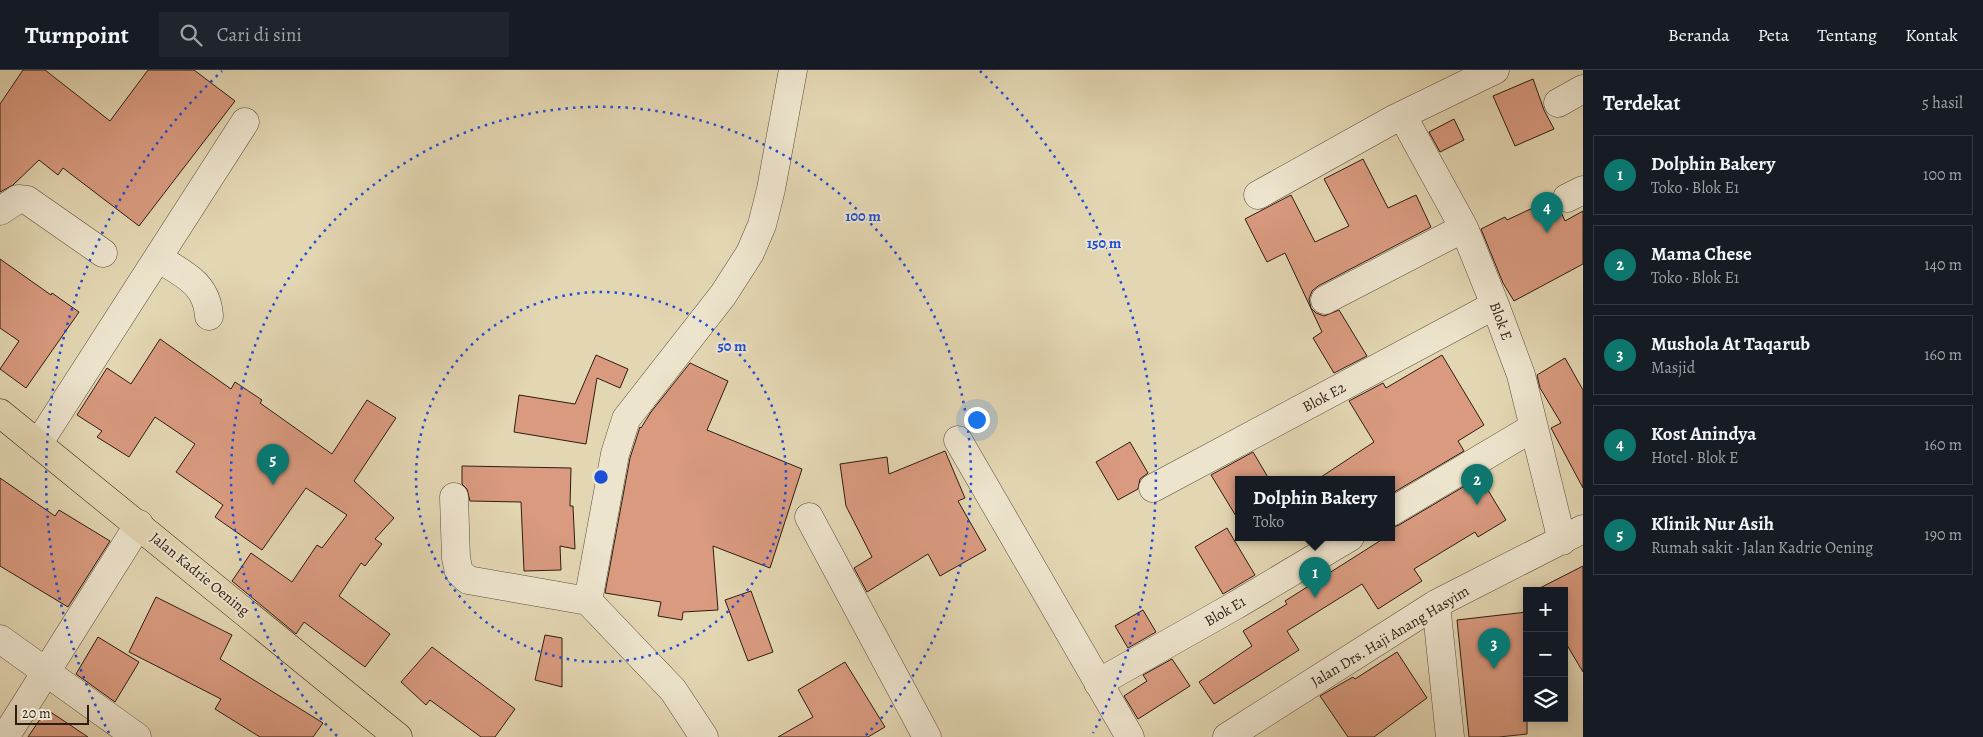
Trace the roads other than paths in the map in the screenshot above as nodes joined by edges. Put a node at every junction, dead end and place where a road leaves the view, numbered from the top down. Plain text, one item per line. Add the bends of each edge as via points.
1 (793, 70) edge
2 (1495, 70) edge
3 (1583, 89) edge
4 (1558, 103) dead end
5 (1402, 115) junction
6 (245, 122) dead end
7 (1258, 195) dead end
8 (0, 211) edge
9 (1464, 228) junction
10 (102, 253) dead end
11 (158, 258) junction
12 (1325, 300) dead end
13 (1496, 305) junction
14 (209, 316) dead end
15 (0, 413) edge
16 (1534, 428) junction
17 (958, 440) dead end
18 (38, 444) junction
19 (1153, 488) dead end
20 (454, 497) dead end
21 (1395, 510) edge
22 (809, 518) dead end
23 (139, 524) junction
24 (1572, 535) edge
25 (1343, 541) edge
26 (588, 601) junction
27 (1436, 604) junction
28 (0, 639) edge
29 (47, 672) junction
30 (1098, 683) junction
31 (5, 737) edge
32 (137, 737) edge
33 (398, 737) edge
34 (704, 737) edge
35 (927, 737) edge
36 (1130, 737) edge
37 (1227, 737) edge
38 (1450, 737) edge

1 - 26 street via 771,189 750,253 722,295 626,419 615,454
2 - 5 street
3 - 4 street
5 - 7 street
5 - 9 street, Blok E
6 - 11 street
8 - 10 street via 18,200 26,200
9 - 12 street
9 - 13 street, Blok E
11 - 14 street via 195,282 208,301
11 - 18 street
13 - 16 street, Blok E
13 - 19 street, Blok E2
15 - 18 main road, Jalan Kadrie Oening
16 - 21 street
16 - 24 street, Blok E
17 - 30 street
18 - 23 main road, Jalan Kadrie Oening
20 - 26 street via 456,558 459,572 468,580
22 - 35 street
23 - 29 street
23 - 33 main road, Jalan Kadrie Oening
24 - 27 street, Jalan Drs. Haji Anang Hasyim
25 - 30 street, Blok E1
26 - 34 street via 673,690
27 - 37 street, Jalan Drs. Haji Anang Hasyim
27 - 38 street
28 - 29 street
29 - 31 street
29 - 32 street
30 - 36 street

